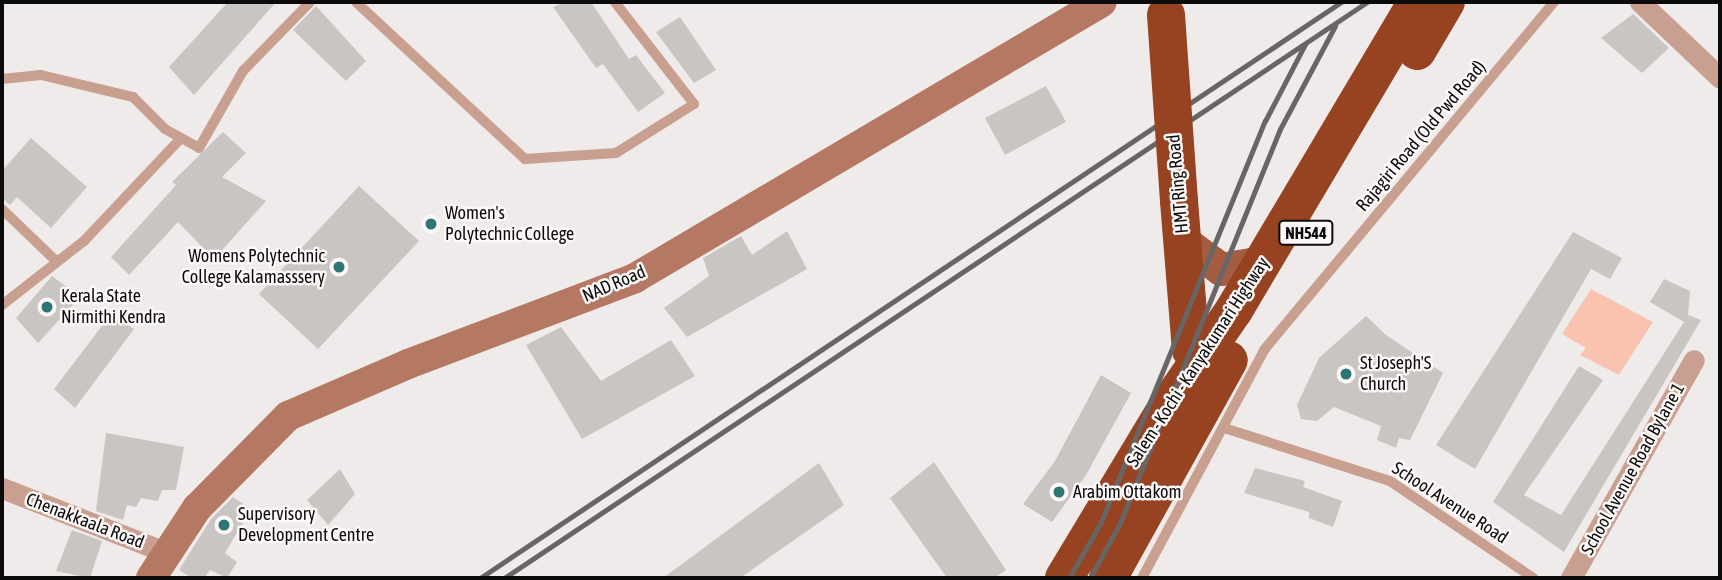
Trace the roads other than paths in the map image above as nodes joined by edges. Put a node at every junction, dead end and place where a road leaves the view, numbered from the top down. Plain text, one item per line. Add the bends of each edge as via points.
1 (310, 2) edge
2 (356, 2) edge
3 (615, 2) edge
4 (1102, 2) edge
5 (1417, 2) edge
6 (1446, 2) edge
7 (1554, 2) edge
8 (1640, 2) edge
9 (1166, 8) edge
10 (1386, 78) junction
11 (1720, 78) edge
12 (2, 79) edge
13 (180, 139) junction
14 (2, 209) edge
15 (1183, 241) junction
16 (57, 262) junction
17 (1262, 262) junction
18 (2, 305) edge
19 (1239, 323) junction
20 (1204, 359) junction
21 (1694, 360) dead end
22 (1224, 428) junction
23 (2, 488) edge
24 (168, 553) junction
25 (151, 578) edge
26 (1063, 578) edge
27 (1108, 578) edge
28 (1142, 578) edge
29 (1533, 578) edge
30 (1571, 578) edge

1 - 13 lane via 243,71 200,148
2 - 3 lane via 525,159 616,153 694,104
4 - 24 street, NAD Road via 635,278 408,364 288,416 197,508
5 - 10 highway, Salem - Kochi - Kanyakumari Highway / NH544
6 - 10 highway, NH544
7 - 22 lane, Rajagiri Road (Old Pwd Road) via 1264,350
8 - 11 street
9 - 15 highway, HMT Ring Road, bridge
10 - 17 highway, Salem - Kochi - Kanyakumari Highway / NH544
10 - 19 highway, Salem - Kochi - Kanyakumari Highway / NH544
12 - 13 lane via 41,75 133,97
13 - 16 lane via 83,241
14 - 16 lane
15 - 17 main road via 1221,270
15 - 20 highway, HMT Ring Road via 1191,350
16 - 18 lane
17 - 19 highway, Salem - Kochi - Kanyakumari Highway / NH544
19 - 20 highway, Salem - Kochi - Kanyakumari Highway / NH544
19 - 27 highway, Salem - Kochi - Kanyakumari Highway / NH544
20 - 26 highway, Salem - Kochi - Kanyakumari Highway / NH544 via 1169,404
21 - 30 street, School Avenue Road Bylane 1
22 - 28 lane, Rajagiri Road (Old Pwd Road)
22 - 29 lane, School Avenue Road via 1390,481
23 - 24 street, Chenakkaala Road
24 - 25 street, NAD Road

